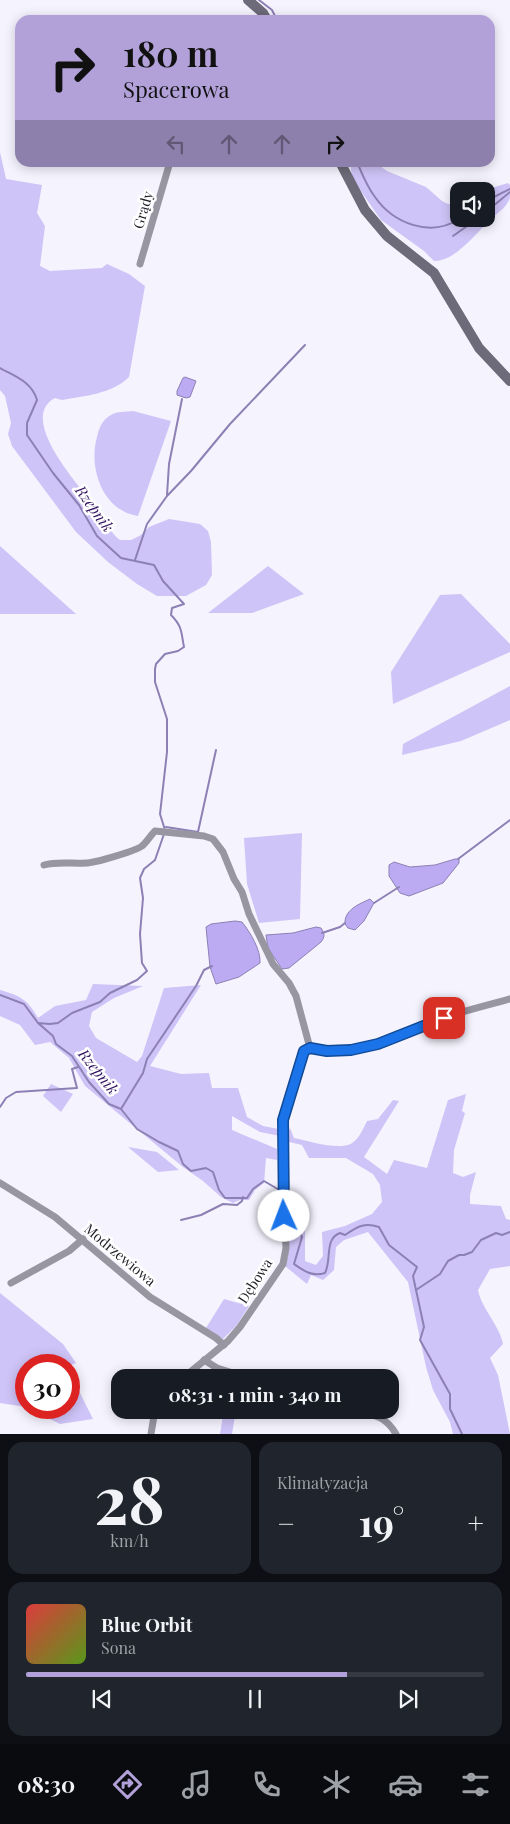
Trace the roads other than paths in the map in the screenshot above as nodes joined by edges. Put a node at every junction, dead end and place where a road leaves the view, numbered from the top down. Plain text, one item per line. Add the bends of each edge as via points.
1 (248, 0) edge
2 (264, 15) edge
3 (169, 167) edge
4 (343, 167) edge
5 (140, 264) dead end
6 (510, 382) edge
7 (44, 865) dead end
8 (510, 999) edge
9 (310, 1048) junction
10 (0, 1182) edge
11 (83, 1240) junction
12 (11, 1283) dead end
13 (224, 1345) junction
14 (204, 1360) junction
15 (194, 1369) edge
16 (220, 1369) edge
17 (154, 1419) edge
18 (383, 1419) edge
19 (151, 1434) edge
20 (396, 1434) edge

1 - 2 street
3 - 5 street, Grądy
4 - 6 street via 365,210 387,236 434,273 479,348
7 - 9 street via 102,861 144,845 154,832 213,839 223,852 242,892 272,964 296,996
8 - 9 street via 428,1023 378,1044 351,1050
9 - 13 street, Dębowa via 304,1051 283,1120 286,1248 283,1264
10 - 11 street, Modrzewiowa via 56,1217
11 - 12 street
11 - 13 street, Modrzewiowa via 150,1297
13 - 14 street, Dębowa
14 - 15 street, Dębowa
14 - 16 street
17 - 19 street
18 - 20 street

